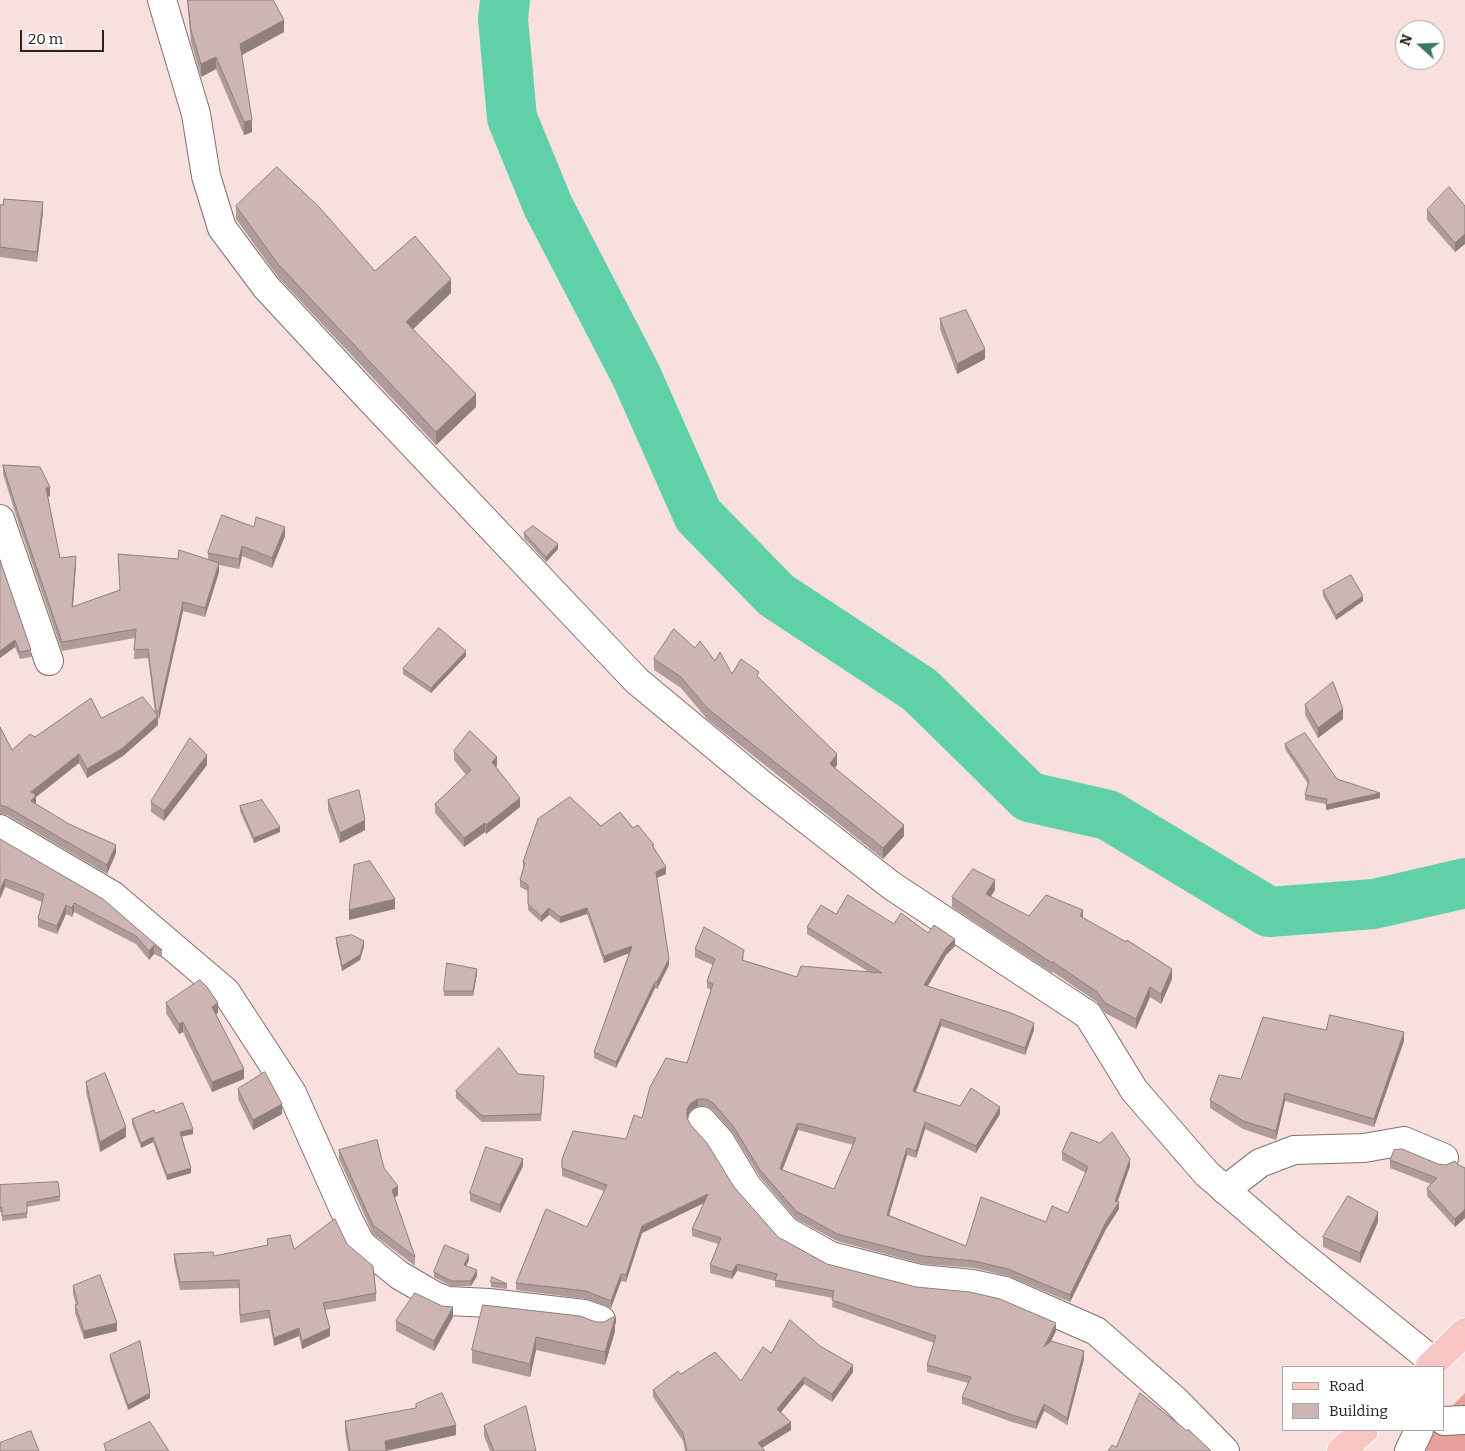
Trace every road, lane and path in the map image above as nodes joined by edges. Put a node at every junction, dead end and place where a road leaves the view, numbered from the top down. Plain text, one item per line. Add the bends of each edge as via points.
1 (162, 0) edge
2 (0, 520) edge
3 (8, 570) edge
4 (49, 661) dead end
5 (0, 829) edge
6 (702, 1121) dead end
7 (1444, 1158) dead end
8 (1225, 1190) junction
9 (601, 1320) edge
10 (1465, 1332) edge
11 (1431, 1365) edge
12 (1465, 1420) edge
13 (1445, 1421) edge
14 (1363, 1431) edge
15 (1419, 1431) edge
16 (1225, 1451) edge
17 (1341, 1451) edge
18 (1409, 1451) edge

1 - 8 street via 196,114 206,176 222,228 266,287 636,681 892,886 1088,1015 1134,1090 1207,1174
2 - 3 street
3 - 4 street
5 - 9 street via 112,895 226,992 292,1093 361,1244 399,1275 448,1301 584,1314
6 - 16 street via 720,1141 747,1186 786,1231 831,1256 920,1279 1005,1291 1096,1331 1176,1401
7 - 8 street via 1404,1140 1364,1148 1294,1150 1260,1163
8 - 11 street
10 - 11 main road
12 - 13 street
14 - 17 main road
15 - 18 street

